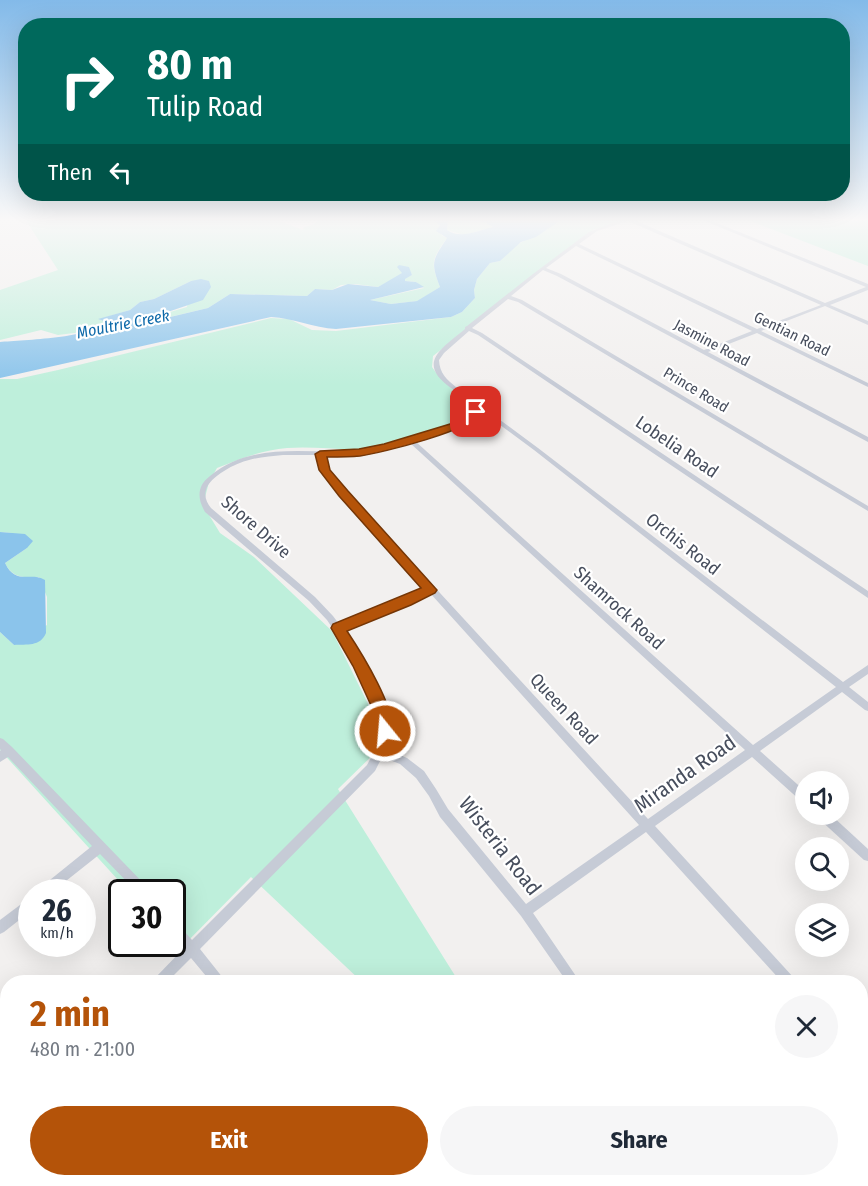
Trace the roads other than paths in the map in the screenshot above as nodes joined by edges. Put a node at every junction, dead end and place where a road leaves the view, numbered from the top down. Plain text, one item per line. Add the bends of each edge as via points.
1 (537, 274) edge
2 (554, 274) edge
3 (639, 274) edge
4 (756, 274) edge
5 (837, 274) edge
6 (868, 287) edge
7 (508, 297) junction
8 (826, 304) junction
9 (868, 323) edge
10 (467, 328) junction
11 (758, 331) junction
12 (704, 352) junction
13 (868, 385) edge
14 (476, 412) junction
15 (410, 440) junction
16 (868, 440) edge
17 (320, 454) junction
18 (868, 508) edge
19 (430, 590) junction
20 (868, 595) edge
21 (338, 628) junction
22 (868, 669) edge
23 (843, 687) junction
24 (868, 707) edge
25 (3, 750) edge
26 (752, 751) junction
27 (381, 752) junction
28 (795, 790) edge
29 (646, 825) junction
30 (834, 825) edge
31 (100, 847) junction
32 (868, 856) edge
33 (60, 879) edge
34 (131, 879) edge
35 (525, 912) junction
36 (18, 913) edge
37 (0, 928) edge
38 (186, 942) edge
39 (192, 949) junction
40 (166, 975) edge
41 (213, 975) edge
42 (569, 975) edge
43 (784, 975) edge

1 - 7 street
2 - 12 street, Jasmine Road
3 - 11 street, Gentian Road
4 - 8 street
5 - 6 street
6 - 8 street
7 - 10 street
7 - 18 street, Prince Road
8 - 9 street
8 - 11 street
10 - 14 street via 438,354 435,363 440,376 473,404
10 - 20 street, Lobelia Road
11 - 12 street
11 - 13 street, Gentian Road
12 - 16 street, Jasmine Road
14 - 15 street, Shore Drive via 463,423
14 - 23 street, Orchis Road via 494,418 536,449
15 - 17 street, Shore Drive via 359,452
15 - 26 street, Shamrock Road
17 - 19 street, Queen Road via 325,470 344,494
17 - 21 street, Shore Drive via 282,452 246,459 213,476 203,487 201,498 208,510 312,599
19 - 21 street
19 - 29 street, Queen Road
21 - 27 street, Shore Drive via 382,712 385,731
22 - 23 street, Miranda Road
23 - 24 street, Orchis Road
23 - 26 street, Miranda Road
25 - 31 street
26 - 28 street, Shamrock Road
26 - 29 street, Miranda Road
27 - 35 street, Wisteria Road via 401,758 419,772 444,813
27 - 39 street via 371,768
29 - 35 street, Miranda Road
29 - 43 street, Queen Road
30 - 32 street
31 - 33 street
31 - 34 street
35 - 42 street, Wisteria Road
36 - 37 street
38 - 39 street
39 - 40 street
39 - 41 street

